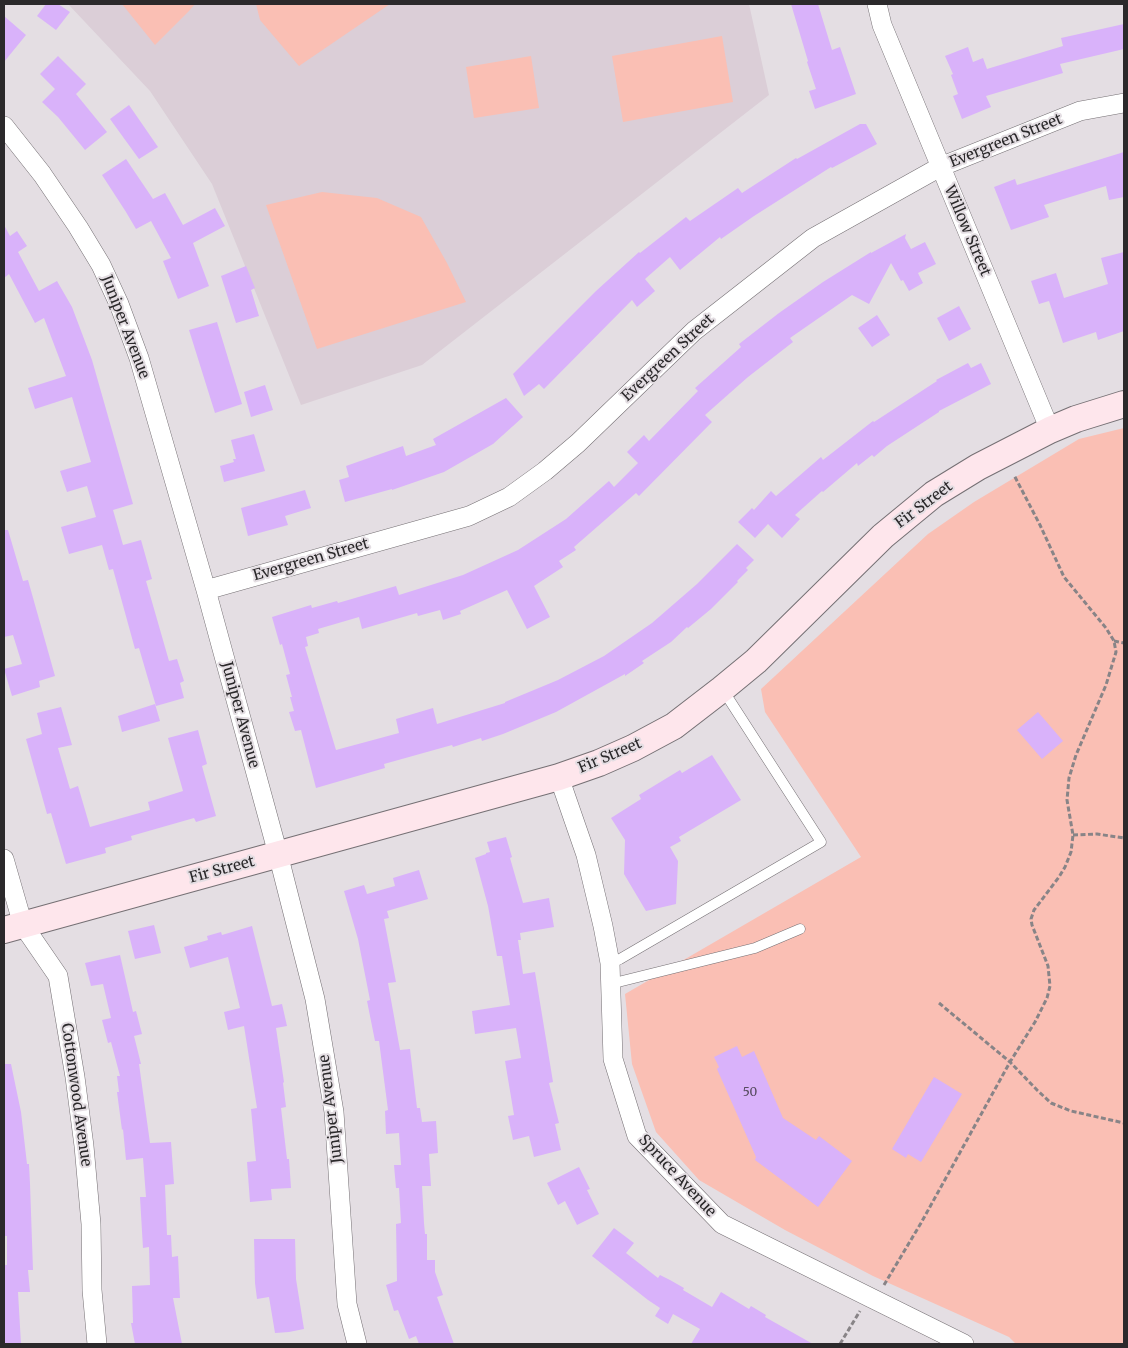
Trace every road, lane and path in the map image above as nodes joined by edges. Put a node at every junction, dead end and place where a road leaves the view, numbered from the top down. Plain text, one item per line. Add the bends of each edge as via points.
1 (877, 4) edge
2 (1124, 103) edge
3 (4, 126) edge
4 (940, 167) junction
5 (1124, 404) edge
6 (1050, 430) junction
7 (1014, 475) dead end
8 (206, 590) junction
9 (1114, 641) junction
10 (1124, 643) edge
11 (722, 689) junction
12 (559, 777) junction
13 (1073, 835) junction
14 (1124, 838) edge
15 (278, 854) junction
16 (4, 859) edge
17 (13, 928) edge
18 (800, 929) dead end
19 (610, 964) junction
20 (610, 984) junction
21 (939, 1003) dead end
22 (1010, 1062) junction
23 (1124, 1123) edge
24 (870, 1299) junction
25 (97, 1344) edge
26 (357, 1344) edge
27 (840, 1344) edge
28 (964, 1344) edge

1 - 4 street, Willow Street via 882,26
2 - 4 street, Evergreen Street via 1080,112
3 - 8 street, Juniper Avenue via 78,226 119,304 139,358
4 - 6 street, Willow Street
4 - 8 street, Evergreen Street via 813,238 694,331 578,443 509,497 470,516
5 - 6 street, Fir Street
6 - 11 street, Fir Street via 934,494 882,536 756,661
7 - 9 path via 1064,577
8 - 15 street, Juniper Avenue
9 - 10 path
9 - 13 path via 1114,662 1069,778 1067,800
11 - 12 street, Fir Street via 674,726 650,739
11 - 19 lane via 821,842
12 - 15 street, Fir Street
12 - 19 street, Spruce Avenue via 586,854
13 - 14 path
13 - 22 path via 1065,867 1031,918 1048,966 1050,986 1047,998
15 - 17 street, Fir Street
15 - 26 street, Juniper Avenue via 315,999 334,1112 347,1304
16 - 17 street, Cottonwood Avenue
17 - 25 street, Cottonwood Avenue via 58,976 84,1146
18 - 20 lane via 754,948
19 - 20 street, Spruce Avenue
20 - 24 street, Spruce Avenue via 613,1059 638,1136 722,1224
21 - 22 path
22 - 23 path via 1051,1102 1070,1111
22 - 24 path via 906,1250 884,1286
24 - 27 path
24 - 28 street, Spruce Avenue

